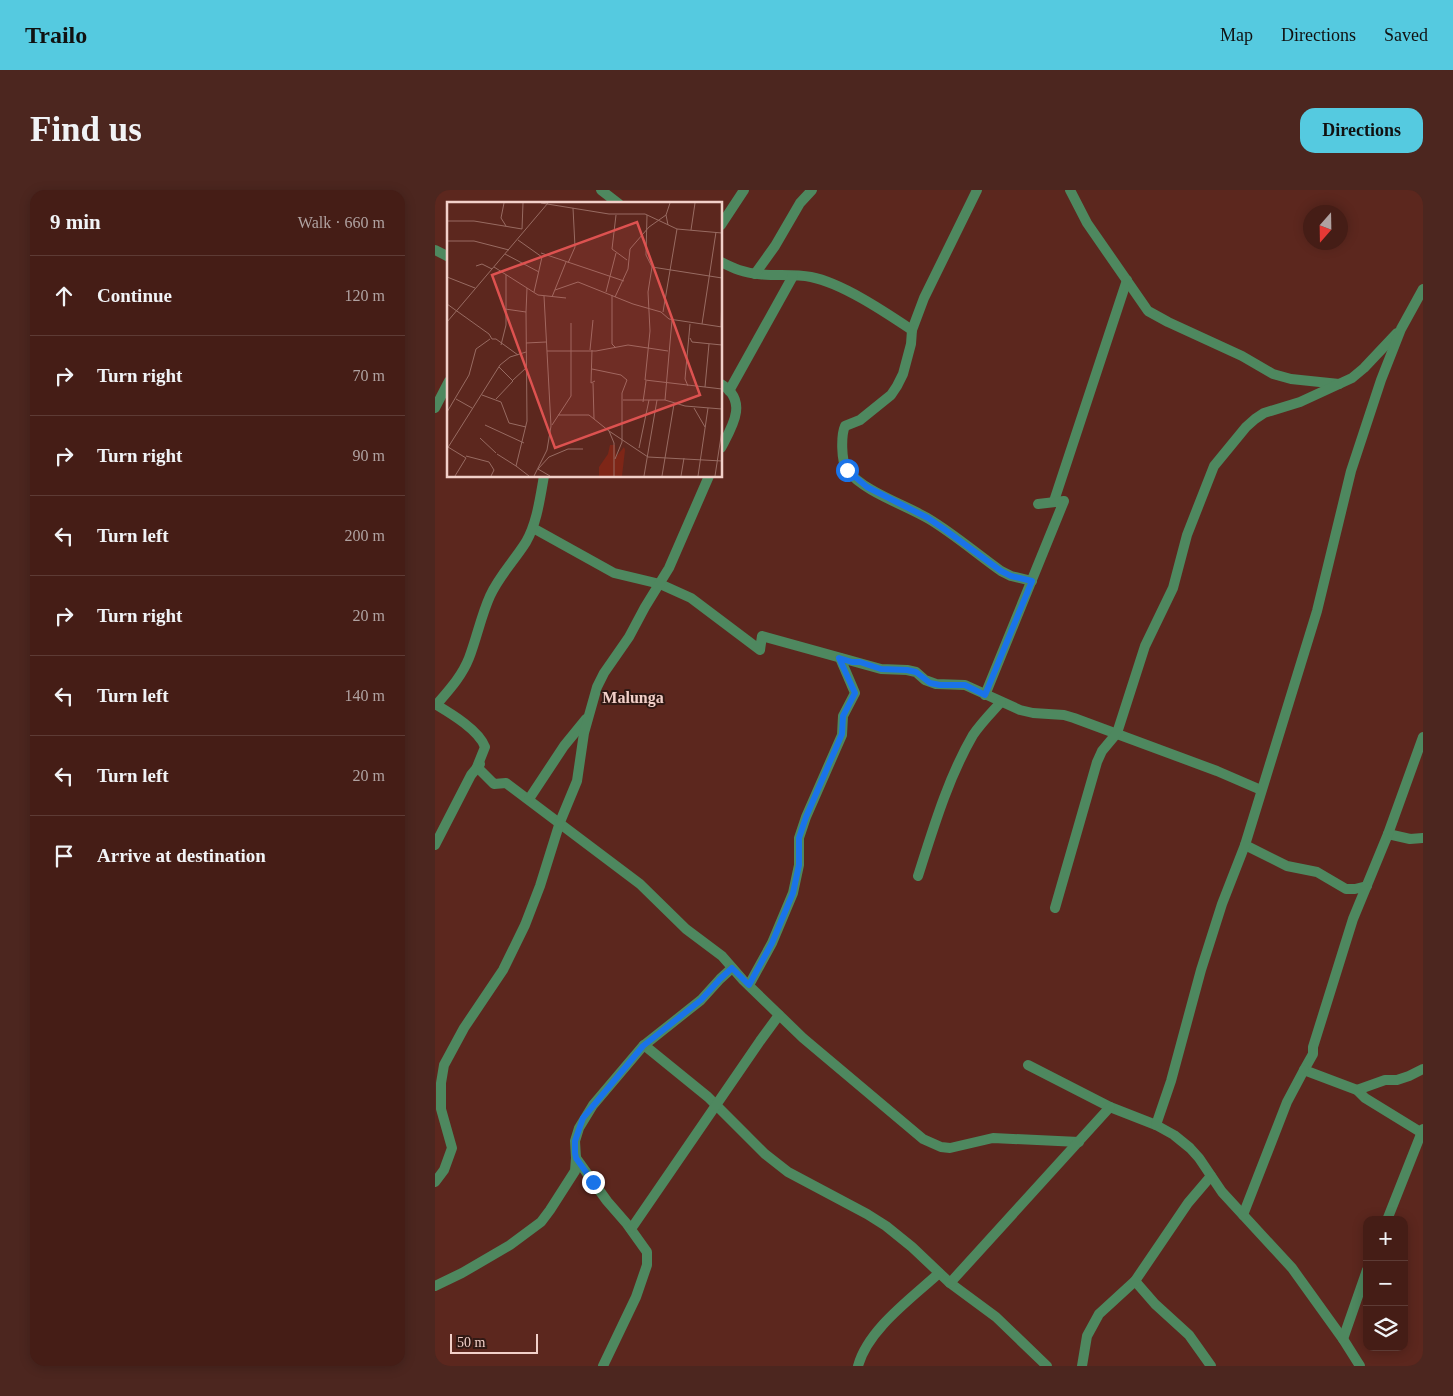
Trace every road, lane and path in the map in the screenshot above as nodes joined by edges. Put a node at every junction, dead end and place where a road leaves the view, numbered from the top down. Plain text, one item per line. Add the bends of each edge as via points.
1 (744, 190) edge
2 (812, 190) edge
3 (977, 190) edge
4 (1070, 190) edge
5 (607, 192) edge
6 (617, 202) edge
7 (723, 222) edge
8 (435, 250) edge
9 (447, 255) edge
10 (723, 263) edge
11 (755, 274) junction
12 (793, 276) junction
13 (1127, 280) junction
14 (1423, 289) edge
15 (1401, 329) junction
16 (912, 330) junction
17 (1340, 384) junction
18 (447, 385) edge
19 (725, 387) edge
20 (435, 408) edge
21 (723, 444) edge
22 (544, 478) edge
23 (708, 478) edge
24 (1054, 501) junction
25 (1037, 504) dead end
26 (533, 528) junction
27 (1032, 581) junction
28 (660, 584) junction
29 (839, 658) junction
30 (985, 695) junction
31 (1001, 702) junction
32 (436, 704) edge
33 (590, 714) junction
34 (1117, 733) junction
35 (1423, 738) edge
36 (477, 767) junction
37 (1261, 790) junction
38 (529, 799) junction
39 (560, 822) junction
40 (1388, 834) junction
41 (1423, 838) edge
42 (435, 845) edge
43 (1245, 845) junction
44 (918, 876) dead end
45 (1367, 886) junction
46 (1055, 908) dead end
47 (732, 968) junction
48 (749, 985) junction
49 (779, 1015) junction
50 (644, 1045) junction
51 (439, 1062) edge
52 (1028, 1064) dead end
53 (1423, 1069) edge
54 (1304, 1070) junction
55 (1357, 1090) junction
56 (716, 1105) junction
57 (1110, 1107) junction
58 (1156, 1126) junction
59 (1422, 1131) edge
60 (1079, 1142) junction
61 (576, 1158) junction
62 (1211, 1176) junction
63 (435, 1182) edge
64 (1243, 1215) junction
65 (1389, 1216) edge
66 (631, 1229) junction
67 (939, 1273) junction
68 (1135, 1280) junction
69 (950, 1282) junction
70 (1363, 1282) edge
71 (435, 1286) edge
72 (1343, 1339) junction
73 (603, 1366) edge
74 (858, 1366) edge
75 (1047, 1366) edge
76 (1082, 1366) edge
77 (1211, 1366) edge
78 (1360, 1366) edge

1 - 7 street
2 - 11 street via 800,203
3 - 16 street via 927,291
4 - 13 street via 1087,223
5 - 6 street
8 - 9 street
10 - 11 street
11 - 12 street
12 - 16 street via 833,284
12 - 19 street
13 - 17 street via 1148,311 1273,374
13 - 24 street
14 - 15 street
15 - 17 street via 1364,368
15 - 37 street via 1351,471 1317,611
16 - 27 street via 903,374 891,394 844,429 842,442 847,470 867,487 928,518 1001,571
17 - 34 street via 1300,402 1264,412 1246,427 1214,466 1187,535 1173,588 1145,646
18 - 20 street
19 - 21 street via 737,404 736,415
22 - 26 street
23 - 28 street via 681,545
24 - 25 street
24 - 27 street via 1064,501
26 - 28 street via 614,573
26 - 32 street via 496,584 463,670
27 - 30 street
28 - 29 street via 698,602 759,650 762,636
28 - 33 street via 604,673
29 - 30 street via 881,669 916,672 930,683 965,685
29 - 48 street via 855,693 843,716 842,734 799,838 799,865 793,893 772,943
30 - 31 street
31 - 34 street via 1033,713 1064,715
31 - 44 street via 974,734 966,750 942,802
32 - 36 street via 483,741 485,747
33 - 38 street
33 - 39 street via 577,782
34 - 37 street
34 - 46 street via 1097,762
35 - 40 street
36 - 38 street via 494,784 506,783
36 - 42 street
37 - 43 street
38 - 39 street
39 - 47 street via 640,884
39 - 51 street via 540,886 513,951 487,996
40 - 41 street via 1410,840
40 - 45 street
43 - 45 street via 1287,866 1317,872 1346,889
43 - 58 street via 1201,970
45 - 54 street via 1341,954 1313,1054
47 - 48 street
47 - 50 street via 701,1000
48 - 49 street
49 - 56 street
49 - 60 street via 901,1122 929,1142 950,1148 993,1138
50 - 56 street
50 - 61 street via 583,1118 575,1141
51 - 63 street via 441,1109 452,1148 444,1170
52 - 57 street
53 - 55 street via 1397,1080 1385,1080
54 - 55 street
54 - 64 street via 1287,1102
55 - 59 street
56 - 66 street
56 - 67 street via 788,1172 879,1222
57 - 58 street
57 - 60 street
58 - 62 street via 1190,1148
59 - 65 street
60 - 69 street
61 - 66 street
61 - 71 street via 575,1171 541,1222 463,1273
62 - 64 street
62 - 68 street via 1188,1203
64 - 72 street via 1292,1268
66 - 73 street via 647,1252 647,1265 636,1298
67 - 69 street
67 - 74 street via 881,1328 861,1355
68 - 76 street via 1095,1320 1087,1336
68 - 77 street via 1155,1304 1189,1335
69 - 75 street via 996,1318
70 - 72 street
72 - 78 street

